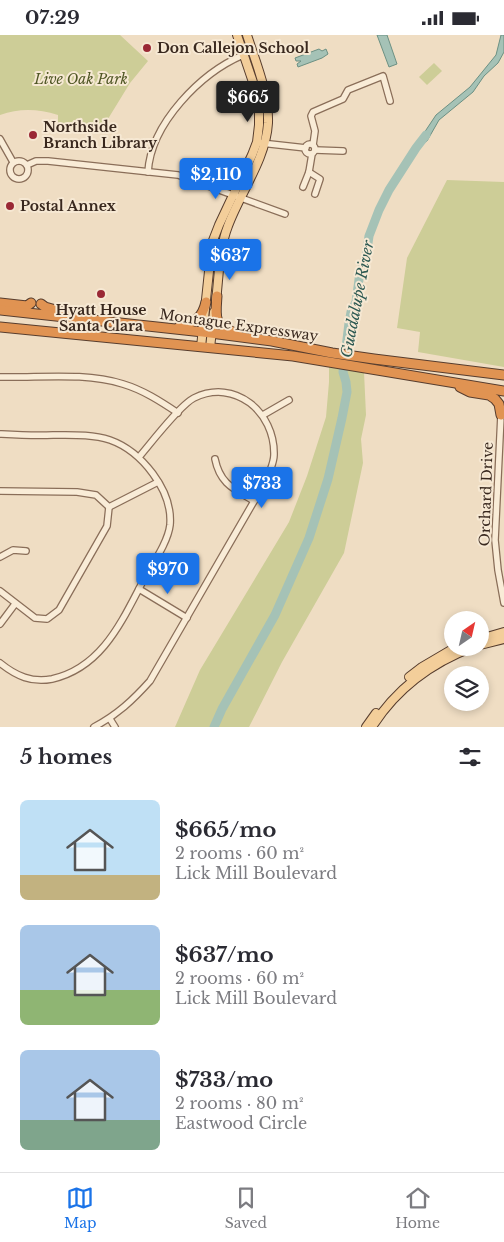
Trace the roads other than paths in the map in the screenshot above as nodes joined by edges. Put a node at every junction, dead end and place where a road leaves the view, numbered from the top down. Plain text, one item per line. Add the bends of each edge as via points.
1 (237, 35) edge
2 (247, 35) edge
3 (243, 55) junction
4 (390, 101) dead end
5 (0, 139) edge
6 (261, 143) junction
7 (306, 148) junction
8 (313, 150) junction
9 (343, 151) dead end
10 (13, 162) junction
11 (27, 165) junction
12 (148, 172) junction
13 (309, 172) junction
14 (303, 187) dead end
15 (315, 194) dead end
16 (232, 195) junction
17 (240, 198) junction
18 (285, 214) dead end
19 (216, 296) junction
20 (206, 302) junction
21 (0, 303) edge
22 (0, 310) edge
23 (80, 318) junction
24 (0, 327) edge
25 (175, 329) junction
26 (208, 333) junction
27 (243, 337) junction
28 (206, 347) junction
29 (330, 358) junction
30 (504, 375) edge
31 (0, 377) edge
32 (451, 382) junction
33 (504, 391) edge
34 (289, 400) dead end
35 (502, 412) edge
36 (178, 413) junction
37 (263, 415) junction
38 (0, 434) edge
39 (139, 457) junction
40 (215, 459) dead end
41 (158, 482) junction
42 (0, 491) edge
43 (254, 501) junction
44 (109, 507) junction
45 (26, 551) dead end
46 (0, 557) edge
47 (139, 589) junction
48 (0, 591) edge
49 (504, 603) edge
50 (16, 604) junction
51 (187, 618) junction
52 (0, 624) edge
53 (504, 632) edge
54 (489, 636) edge
55 (504, 639) edge
56 (489, 643) edge
57 (445, 656) edge
58 (0, 663) edge
59 (379, 712) junction
60 (110, 719) junction
61 (94, 727) edge
62 (115, 727) edge
63 (366, 727) edge
64 (372, 727) edge

1 - 3 main road
2 - 6 main road via 266,96 268,123
3 - 6 main road via 259,100
3 - 12 street via 222,65 181,102 152,148
4 - 8 street via 383,76 348,90 343,99 313,112
5 - 10 street
6 - 7 street
6 - 16 main road
6 - 17 main road
7 - 8 street via 308,145
7 - 8 street via 306,153
8 - 9 street
8 - 13 street
10 - 11 street
10 - 11 street via 10,174 18,180 26,176
11 - 12 street via 48,161
12 - 16 street via 178,175
13 - 14 street
13 - 15 street via 320,179
16 - 17 street
16 - 20 main road via 212,243
17 - 18 street
17 - 19 main road via 224,239
19 - 26 main road
19 - 27 highway via 215,317 219,323
20 - 25 highway via 197,319
20 - 26 main road
21 - 23 highway via 27,306 36,303
22 - 23 highway, Montague Expressway
23 - 25 highway, Montague Expressway
24 - 28 highway, Montague Expressway
25 - 26 highway, Montague Expressway
26 - 27 highway, Montague Expressway
26 - 28 main road
27 - 29 highway, Montague Expressway via 298,345
28 - 29 highway, Montague Expressway
29 - 30 highway, Montague Expressway via 374,359
29 - 32 highway, Montague Expressway
31 - 36 street via 80,377 122,384 152,396
32 - 33 highway, Montague Expressway
32 - 35 highway via 470,392 489,395
34 - 37 street
35 - 49 street, Orchard Drive via 495,540
36 - 37 street via 192,399 208,392 220,392 250,403
36 - 39 street
37 - 43 street via 272,437 274,457 268,477
38 - 39 street via 102,438 126,447
39 - 41 street
40 - 43 street via 220,476 226,483
41 - 44 street
41 - 47 street via 168,510 168,535
42 - 44 street via 77,491 96,495
43 - 51 street
44 - 50 street via 107,526 59,610 48,619 35,618
45 - 46 street via 7,551
47 - 51 street
47 - 58 street via 108,641 80,669 48,680 32,680 19,677
48 - 50 street
50 - 52 street
51 - 60 street via 150,681 132,702
53 - 54 main road
55 - 56 main road
57 - 59 main road via 422,667
59 - 63 main road
59 - 64 main road
60 - 61 street
60 - 62 street

